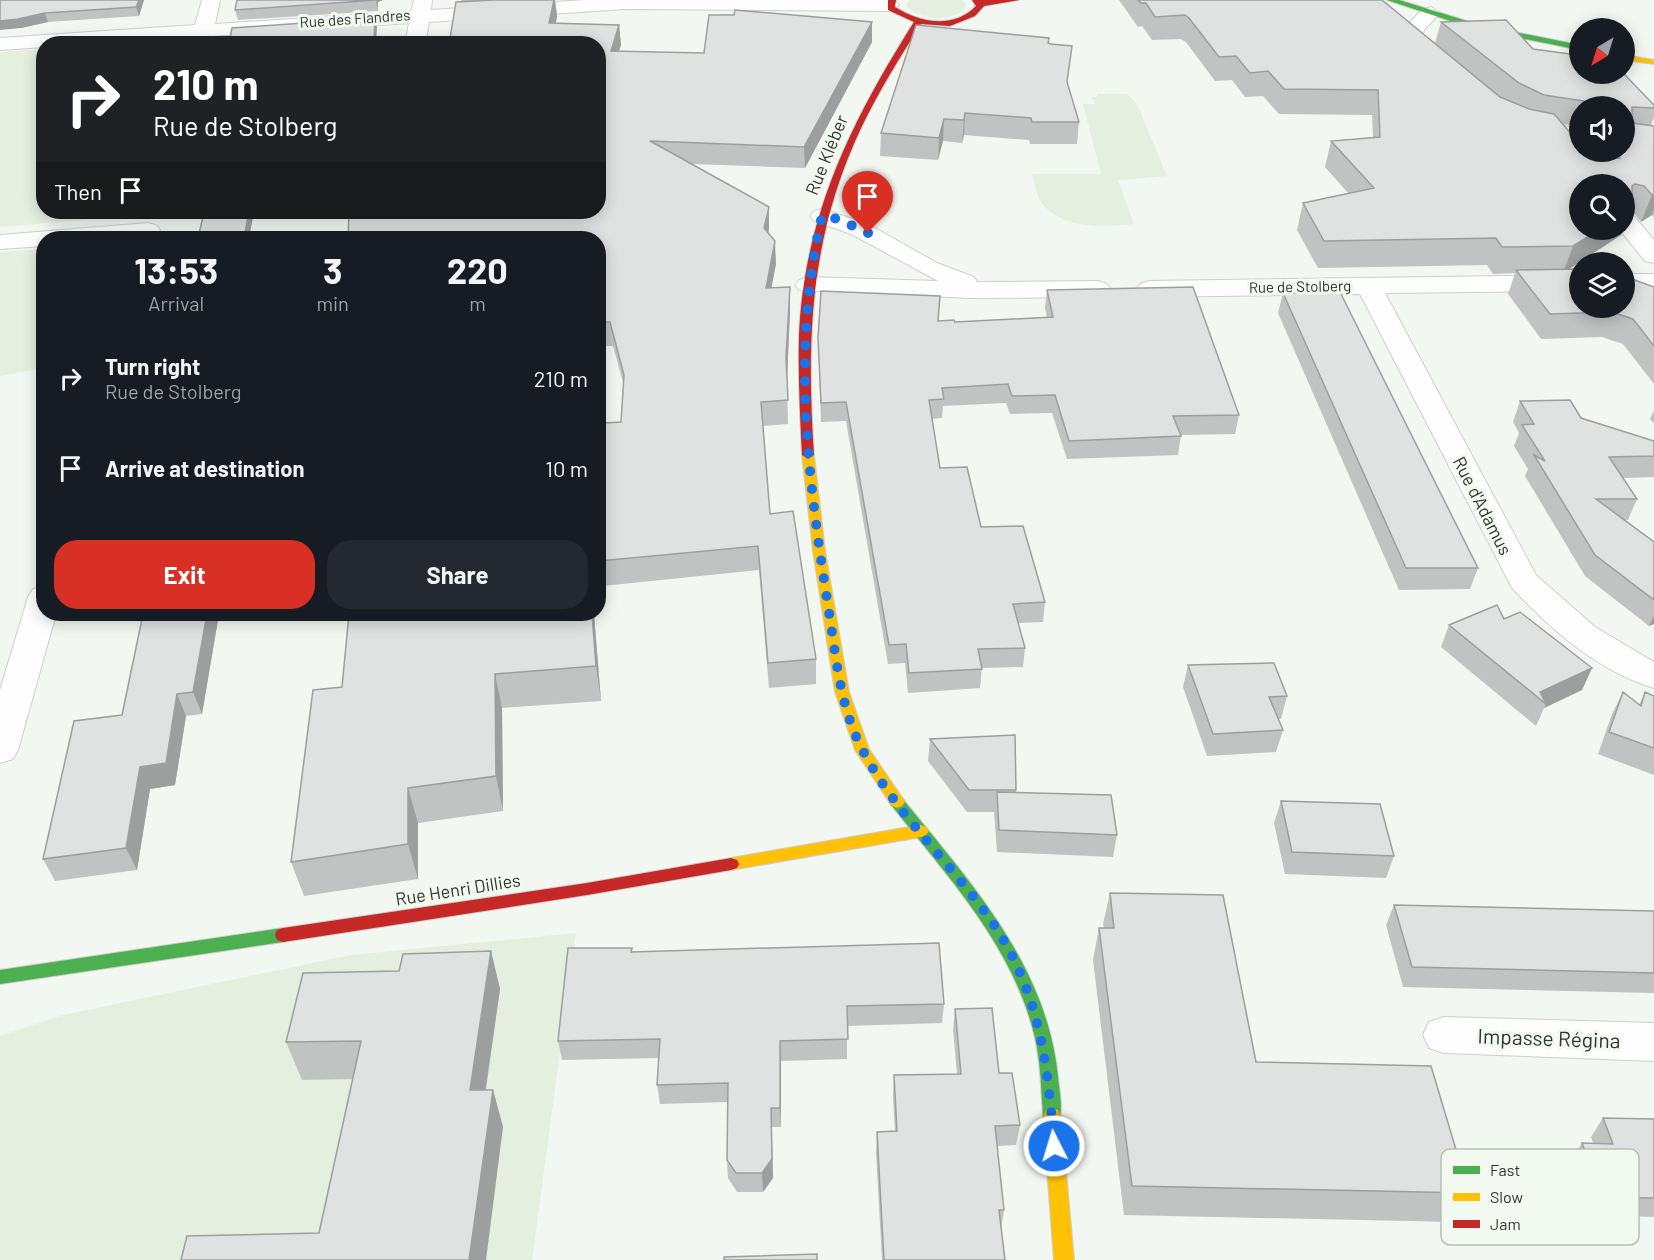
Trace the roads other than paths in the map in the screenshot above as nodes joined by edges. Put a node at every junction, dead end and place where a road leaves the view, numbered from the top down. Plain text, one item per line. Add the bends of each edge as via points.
1 (211, 0) edge
2 (1014, 0) edge
3 (1390, 0) edge
4 (977, 2) edge
5 (891, 3) edge
6 (1430, 6) edge
7 (423, 7) edge
8 (918, 22) junction
9 (202, 36) edge
10 (209, 36) edge
11 (417, 36) edge
12 (36, 43) edge
13 (0, 44) edge
14 (1569, 44) edge
15 (1635, 59) edge
16 (1654, 62) edge
17 (1450, 72) edge
18 (1509, 118) edge
19 (1555, 132) junction
20 (1569, 134) edge
21 (1569, 150) edge
22 (822, 216) junction
23 (149, 227) edge
24 (109, 231) edge
25 (1635, 233) edge
26 (36, 238) edge
27 (0, 242) edge
28 (1654, 256) edge
29 (1635, 282) edge
30 (1654, 282) edge
31 (1569, 283) edge
32 (808, 285) junction
33 (1368, 285) junction
34 (1020, 290) junction
35 (37, 621) edge
36 (1654, 676) edge
37 (0, 750) edge
38 (921, 831) junction
39 (0, 977) edge
40 (1444, 1035) dead end
41 (1654, 1042) edge
42 (1064, 1260) edge

1 - 9 street
2 - 4 street
3 - 6 street
4 - 8 street via 979,9 975,15 961,21
5 - 7 street, Rue des Flandres via 655,2
5 - 8 street via 896,14
6 - 14 street
6 - 17 street via 1412,37
7 - 10 street, Rue des Flandres
7 - 11 street
8 - 22 street, Rue Kléber via 859,123 837,169
12 - 13 street, Rue des Flandres
15 - 16 street
18 - 19 street
19 - 20 street
19 - 21 street
22 - 32 street, Rue Kléber
22 - 34 street, Rue de Stolberg via 850,224 951,278
23 - 24 street
25 - 28 street
26 - 27 street
29 - 30 street
31 - 33 street, Rue de Stolberg
32 - 34 street, Rue de Stolberg
32 - 38 street, Rue Kléber via 804,340 814,520 840,679 860,746 879,778
33 - 34 street, Rue de Stolberg
33 - 36 street, Rue d'Adamus via 1523,581 1583,635
35 - 37 street
38 - 39 street, Rue Henri Dillies via 587,888
38 - 42 street, Rue Kléber via 991,921 1038,1020 1049,1077
40 - 41 street, Impasse Régina

